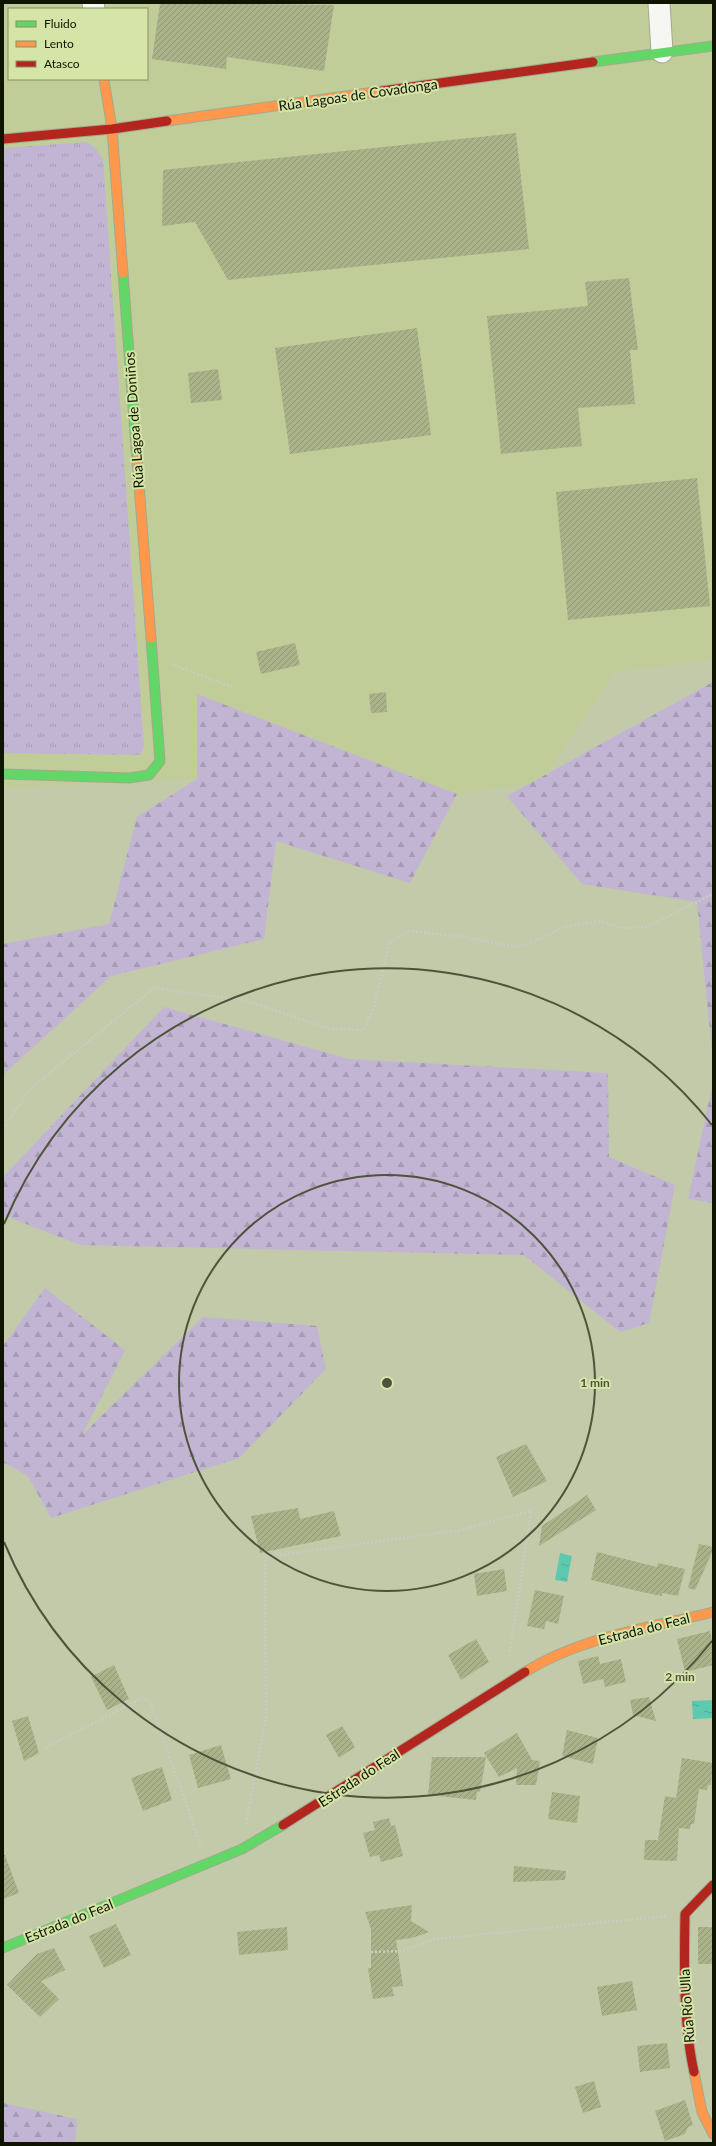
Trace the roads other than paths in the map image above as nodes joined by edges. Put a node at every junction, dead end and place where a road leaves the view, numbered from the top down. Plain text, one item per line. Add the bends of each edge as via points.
1 (659, 3) edge
2 (713, 46) edge
3 (662, 52) junction
4 (104, 80) edge
5 (112, 129) junction
6 (3, 139) edge
7 (3, 774) edge
8 (713, 1612) edge
9 (713, 1885) edge
10 (3, 1948) edge
11 (713, 2134) edge

1 - 3 street
2 - 3 street, Rúa Lagoas de Covadonga
3 - 5 street, Rúa Lagoas de Covadonga
4 - 5 street, Rúa Lagoa de Doniños
5 - 6 street, Rúa Lagoas de Covadonga
5 - 7 street, Rúa Lagoa de Doniños via 160,761 149,775 130,778
8 - 10 street, Estrada do Feal via 582,1644 538,1664 242,1850
9 - 11 street, Rúa Río Ulla via 685,1914 684,1955 690,2054 702,2112

